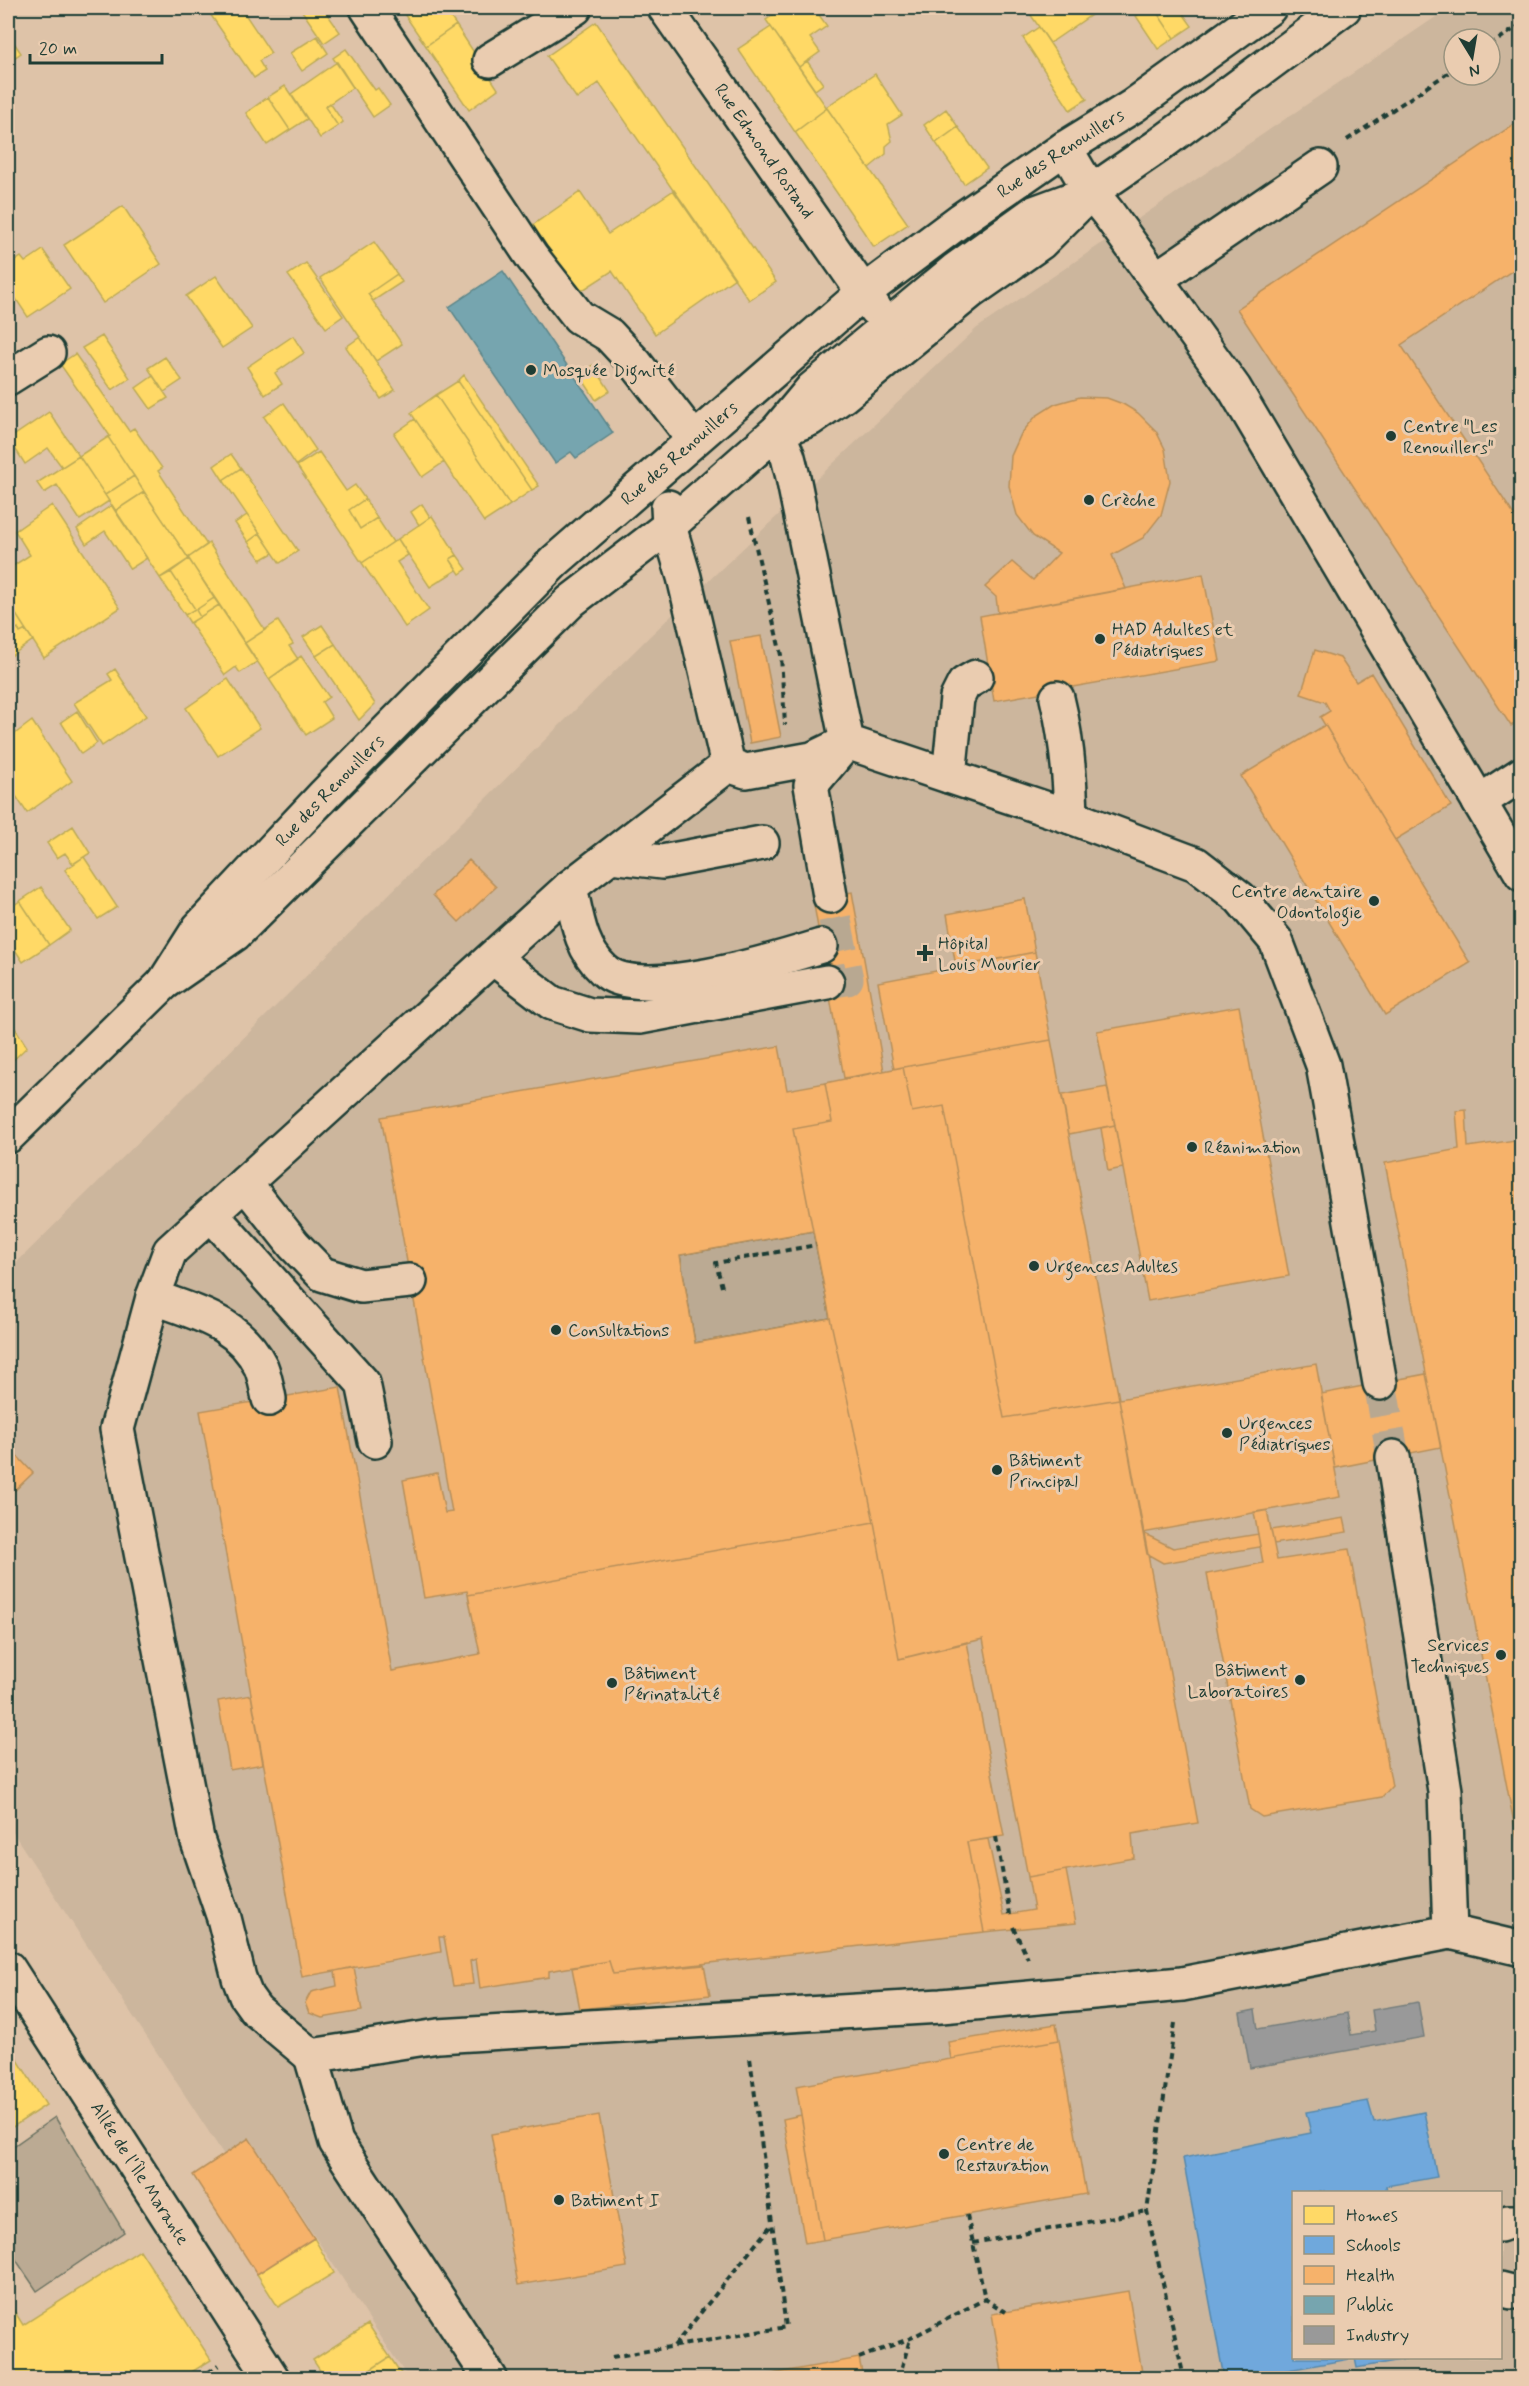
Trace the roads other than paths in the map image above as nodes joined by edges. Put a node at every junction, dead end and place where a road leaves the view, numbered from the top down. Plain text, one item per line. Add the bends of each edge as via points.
1 (368, 8) edge
2 (575, 8) edge
3 (665, 8) edge
4 (1269, 8) edge
5 (1344, 8) edge
6 (490, 60) dead end
7 (1065, 148) junction
8 (1320, 167) dead end
9 (1091, 192) junction
10 (1156, 279) junction
11 (863, 293) junction
12 (887, 325) junction
13 (48, 352) dead end
14 (8, 378) edge
15 (777, 431) junction
16 (694, 439) junction
17 (667, 463) junction
18 (669, 526) junction
19 (976, 677) dead end
20 (1057, 699) dead end
21 (847, 742) junction
22 (728, 765) junction
23 (1521, 774) edge
24 (950, 776) junction
25 (1479, 802) junction
26 (1071, 817) junction
27 (762, 843) dead end
28 (611, 856) junction
29 (1521, 874) edge
30 (570, 887) junction
31 (830, 896) tunnel mouth
32 (821, 946) tunnel mouth
33 (493, 958) junction
34 (827, 982) tunnel mouth
35 (164, 983) junction
36 (9, 1136) edge
37 (244, 1183) junction
38 (211, 1214) junction
39 (410, 1281) dead end
40 (153, 1298) junction
41 (1380, 1383) tunnel mouth
42 (269, 1399) dead end
43 (375, 1441) dead end
44 (1393, 1456) tunnel mouth
45 (1450, 1932) junction
46 (1521, 1949) edge
47 (8, 1968) edge
48 (311, 2056) junction
49 (1521, 2222) edge
50 (1502, 2224) edge
51 (1502, 2290) edge
52 (1521, 2290) edge
53 (272, 2379) edge
54 (490, 2379) edge

1 - 16 street via 532,257 579,317 609,335 636,364
2 - 6 street
3 - 11 street, Rue Edmond Rostand
4 - 7 street, Rue des Renouillers via 1133,106
5 - 9 street, Rue des Renouillers
7 - 9 street
7 - 11 street, Rue des Renouillers
8 - 10 street
9 - 10 street
9 - 12 street, Rue des Renouillers via 1034,213
9 - 15 street, Rue des Renouillers via 1040,243 961,299 843,396 810,419
10 - 25 street via 1234,388
11 - 12 street, Rue Edmond Rostand
11 - 16 street, Rue des Renouillers
12 - 15 street, Rue des Renouillers via 812,389
13 - 14 street
15 - 18 street, Rue des Renouillers
15 - 21 street via 793,477
16 - 17 street, Rue des Renouillers
17 - 18 street
17 - 35 street, Rue des Renouillers via 555,561 325,794 199,928
18 - 22 street
18 - 35 street, Rue des Renouillers via 572,601 235,934
19 - 24 street via 964,684 957,698
20 - 26 street via 1069,758
21 - 22 street via 812,759 746,771
21 - 24 street
21 - 31 street via 811,784
22 - 28 street
23 - 25 street
24 - 26 street
25 - 29 street
26 - 41 street via 1196,864 1240,898 1276,941 1323,1065
27 - 28 street via 662,862
28 - 30 street
30 - 32 street via 581,936 590,955 606,972 626,982 740,970
30 - 33 street
33 - 34 street via 552,1003 590,1015 640,1017
33 - 37 street
35 - 36 street, Rue des Renouillers
37 - 38 street
37 - 39 street via 322,1274 361,1286
38 - 40 street via 170,1251
38 - 43 street via 363,1383
40 - 42 street via 219,1321 250,1347 262,1369
40 - 48 street via 117,1429 197,1839 246,1996 270,2023
44 - 45 street via 1445,1791
45 - 46 street
45 - 48 street via 1182,1984 941,2006 438,2036
47 - 53 street, Allée de l'Île Marante
48 - 54 street via 336,2142
49 - 50 street
51 - 52 street

